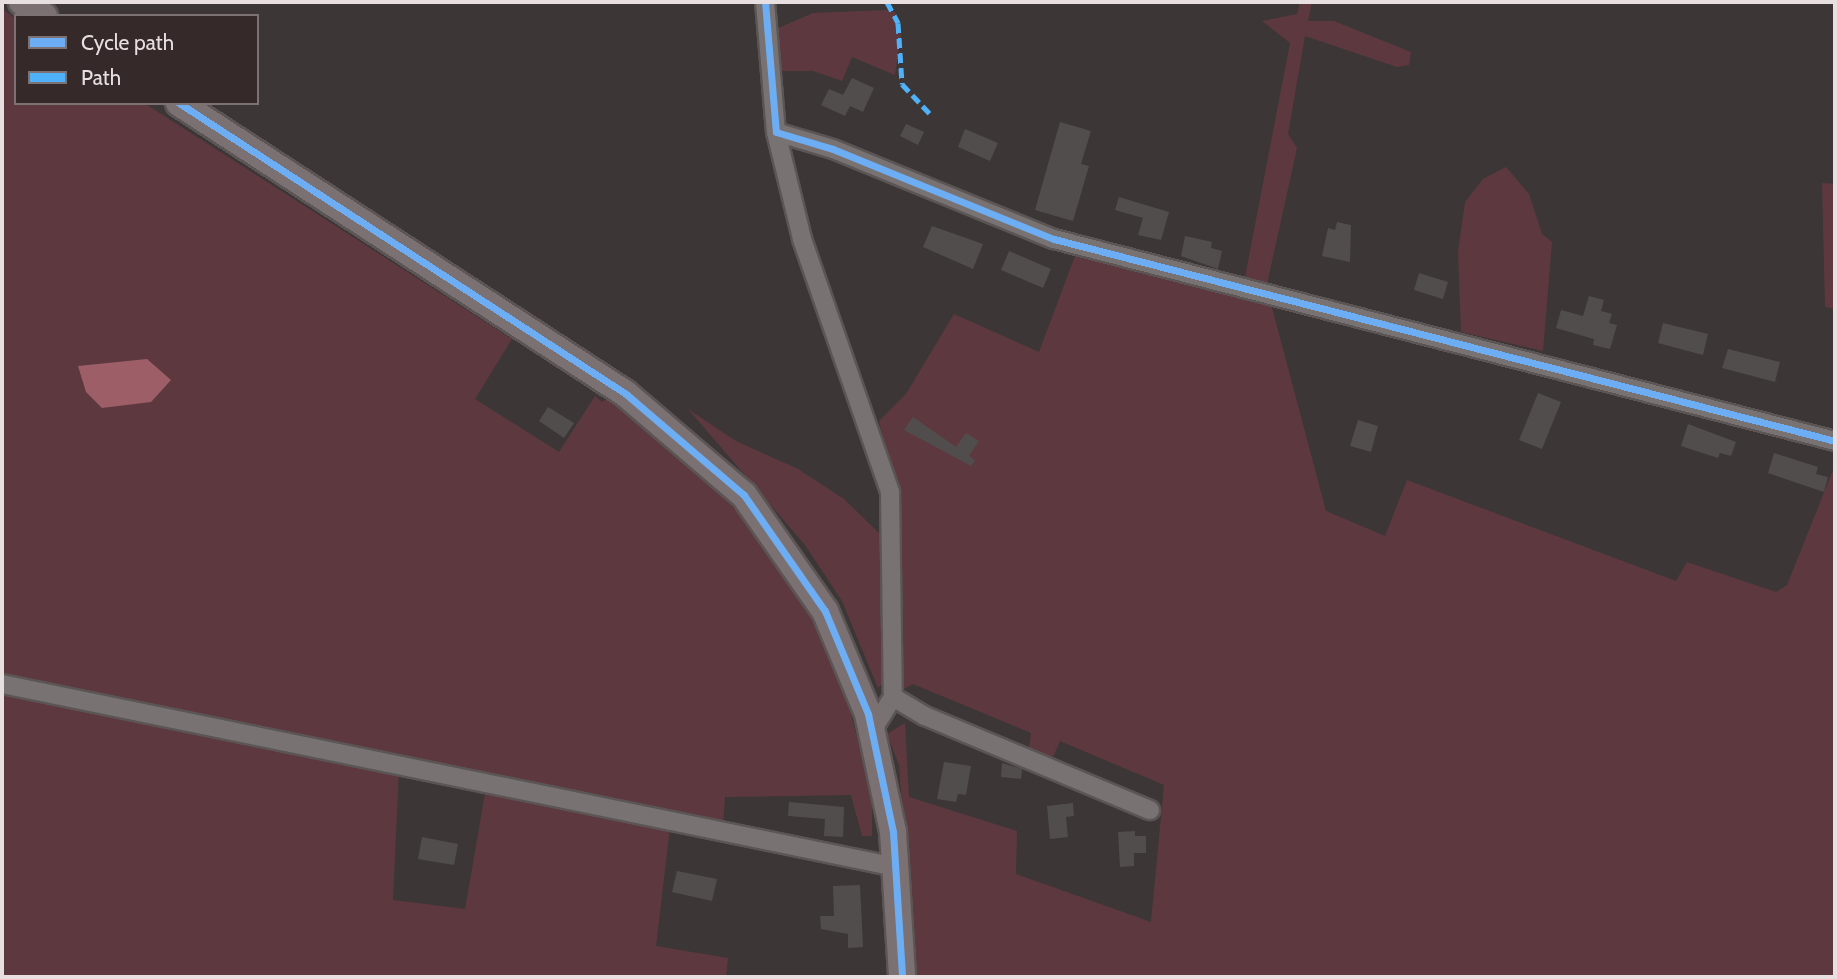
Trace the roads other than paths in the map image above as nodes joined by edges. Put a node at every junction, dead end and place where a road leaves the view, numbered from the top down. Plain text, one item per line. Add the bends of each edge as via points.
1 (22, 2) edge
2 (765, 2) edge
3 (41, 14) edge
4 (182, 105) edge
5 (776, 132) junction
6 (1835, 441) edge
7 (2, 684) edge
8 (893, 697) junction
9 (872, 730) junction
10 (1150, 810) dead end
11 (896, 867) junction
12 (902, 977) edge

1 - 3 highway
2 - 5 street
4 - 9 highway via 571,356 679,434 744,495 788,552 852,669
5 - 6 street via 833,149 1054,239
5 - 8 street via 802,239 890,492
7 - 11 street
8 - 9 street
8 - 10 street via 925,716
9 - 11 highway
11 - 12 highway

